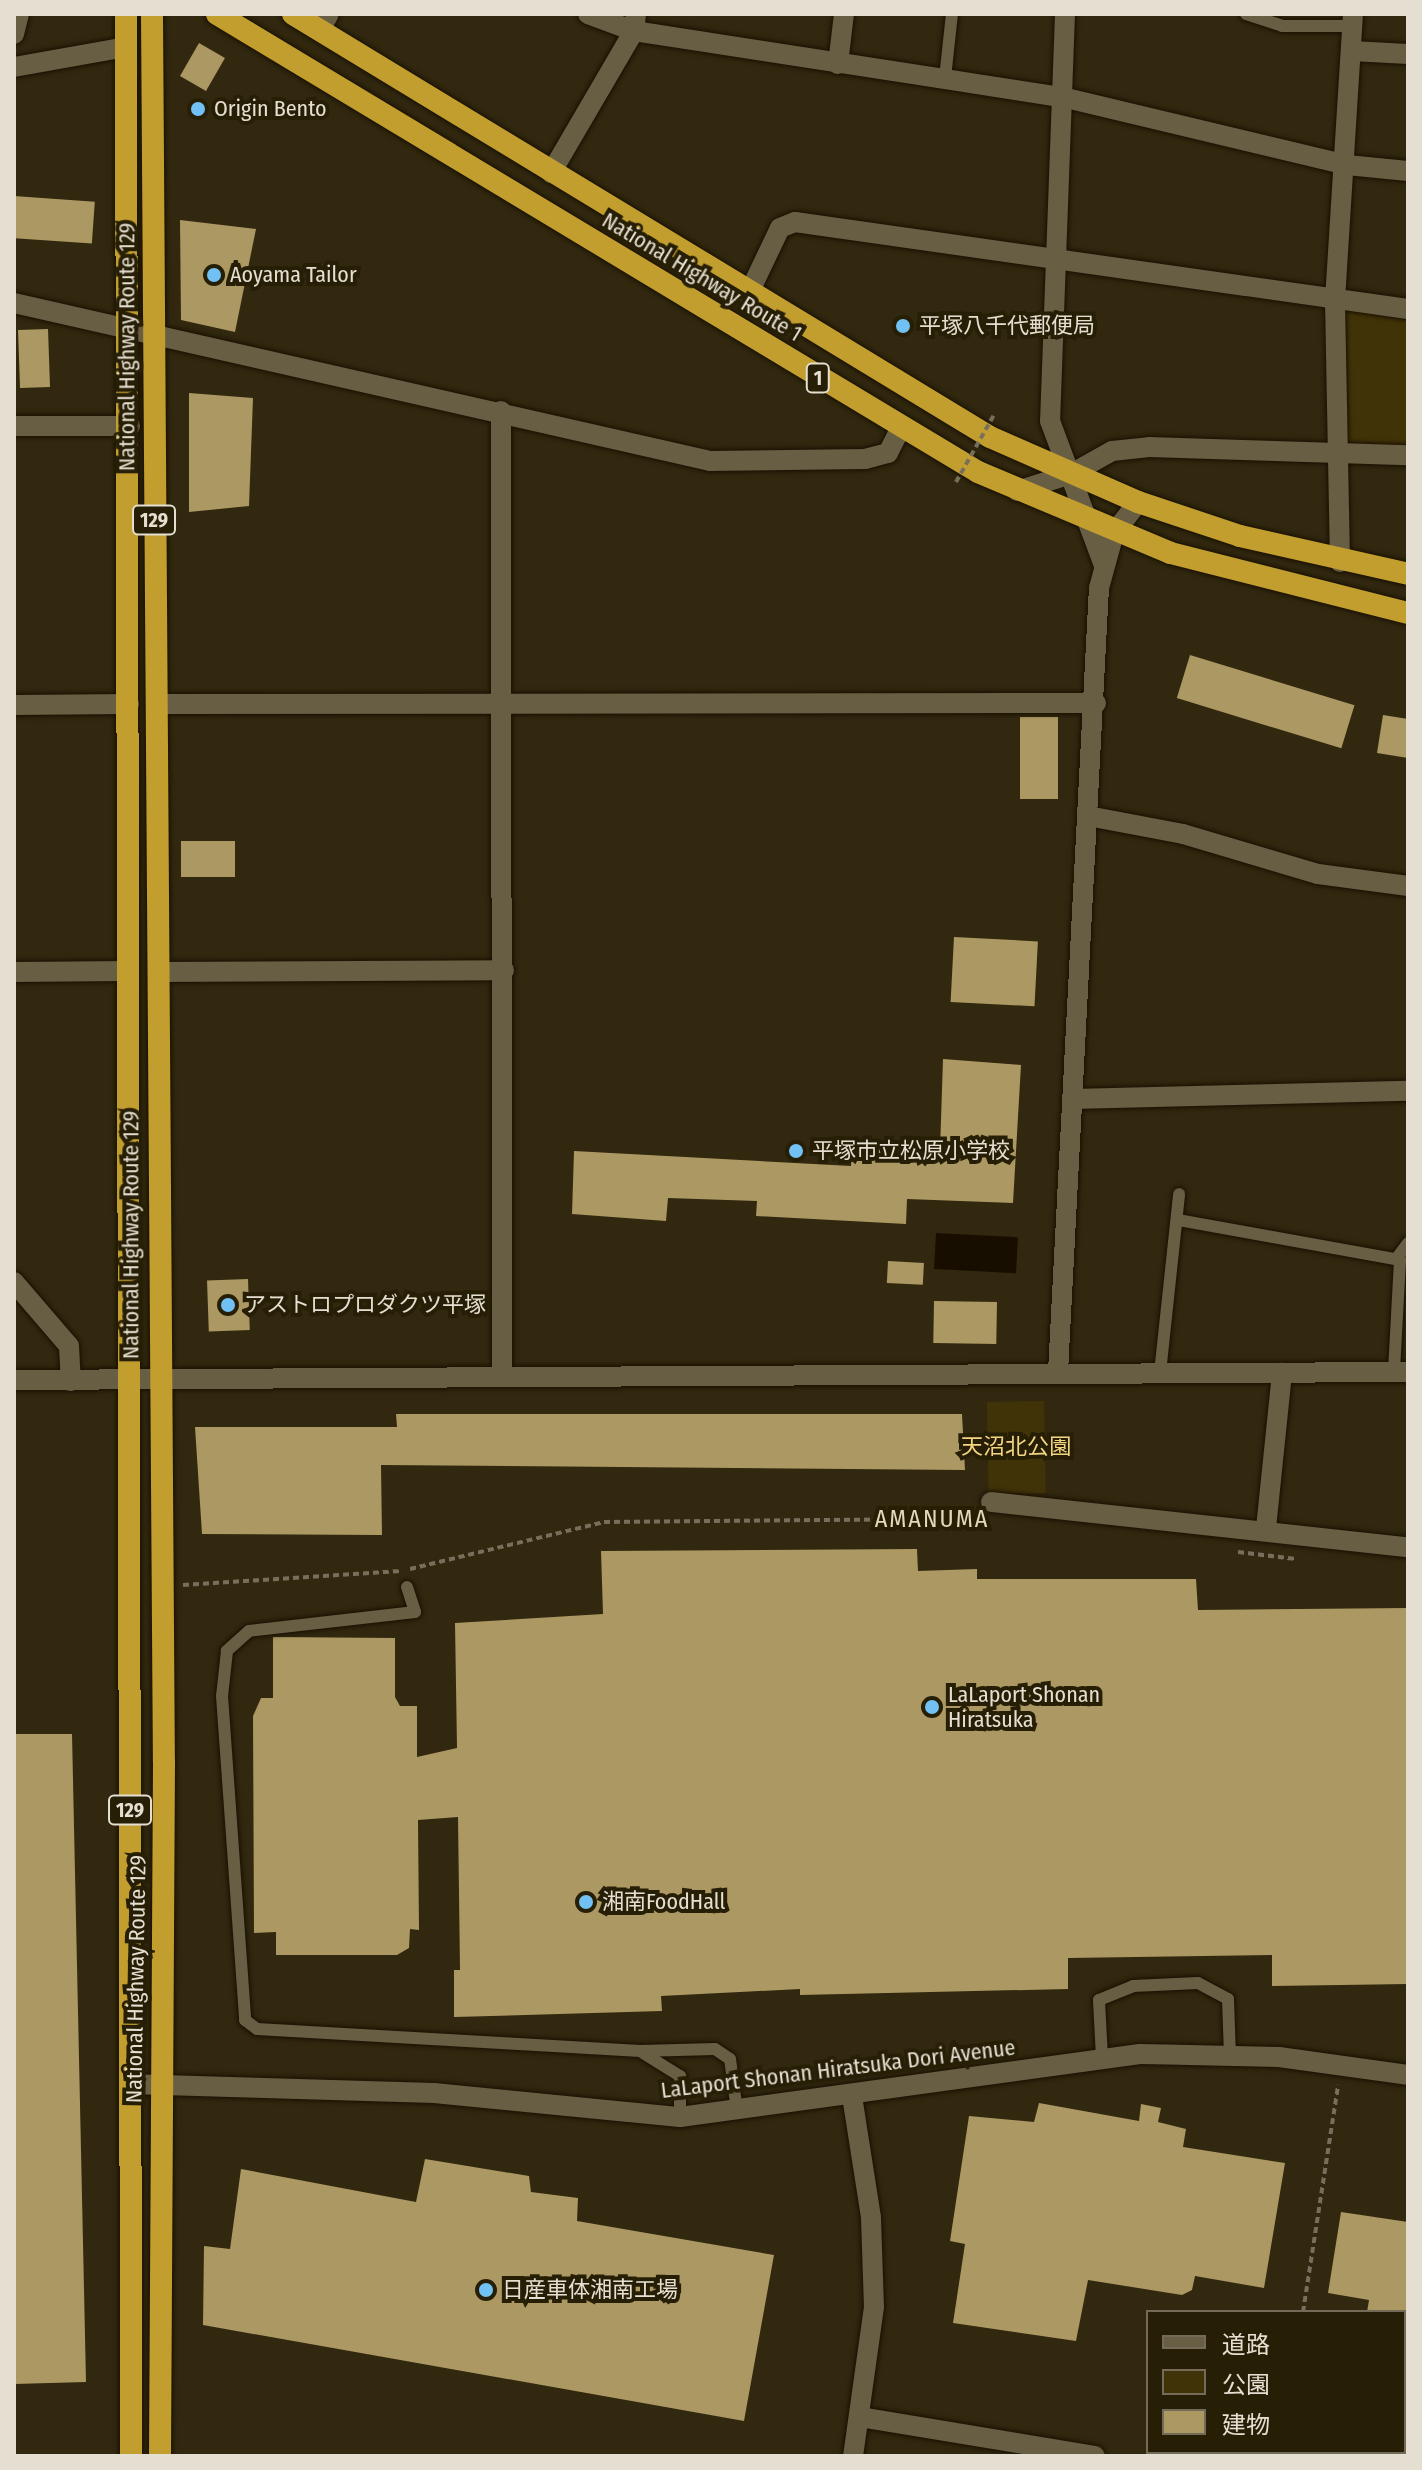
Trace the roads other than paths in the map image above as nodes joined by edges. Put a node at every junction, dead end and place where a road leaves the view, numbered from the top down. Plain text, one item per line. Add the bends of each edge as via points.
1 (19, 14) edge
2 (126, 14) edge
3 (152, 14) edge
4 (217, 14) edge
5 (293, 14) edge
6 (588, 14) edge
7 (844, 14) edge
8 (952, 14) edge
9 (1065, 14) edge
10 (1246, 14) edge
11 (1353, 20) edge
12 (324, 22) edge
13 (635, 22) edge
14 (14, 34) edge
15 (126, 47) junction
16 (1352, 51) junction
17 (1408, 54) edge
18 (838, 64) junction
19 (14, 67) edge
20 (945, 78) junction
21 (1062, 97) junction
22 (1347, 165) junction
23 (1408, 171) edge
24 (551, 173) junction
25 (1056, 262) junction
26 (748, 295) junction
27 (1335, 300) junction
28 (14, 303) edge
29 (1408, 309) edge
30 (130, 331) junction
31 (153, 336) junction
32 (501, 411) junction
33 (14, 426) edge
34 (130, 426) junction
35 (901, 428) junction
36 (1339, 454) junction
37 (1408, 455) edge
38 (1062, 471) junction
39 (1026, 488) junction
40 (1138, 502) junction
41 (1093, 524) junction
42 (1114, 533) junction
43 (1340, 562) junction
44 (1103, 563) junction
45 (1408, 574) edge
46 (1408, 613) edge
47 (1096, 703) junction
48 (129, 704) junction
49 (157, 704) junction
50 (503, 704) junction
51 (14, 705) edge
52 (1088, 816) junction
53 (1408, 886) edge
54 (504, 970) junction
55 (128, 971) junction
56 (14, 972) edge
57 (159, 972) junction
58 (1408, 1091) edge
59 (1072, 1099) junction
60 (1179, 1194) dead end
61 (1178, 1220) junction
62 (1408, 1243) edge
63 (1396, 1259) junction
64 (14, 1282) edge
65 (1058, 1372) junction
66 (1401, 1372) edge
67 (502, 1373) junction
68 (1160, 1373) junction
69 (1282, 1373) junction
70 (14, 1380) edge
71 (129, 1380) junction
72 (158, 1380) junction
73 (71, 1381) junction
74 (991, 1511) road end
75 (1266, 1528) junction
76 (1408, 1547) edge
77 (407, 1587) dead end
78 (640, 2051) junction
79 (1230, 2055) junction
80 (1102, 2058) junction
81 (1408, 2075) edge
82 (129, 2084) junction
83 (161, 2084) junction
84 (852, 2096) junction
85 (737, 2111) junction
86 (680, 2117) junction
87 (860, 2417) junction
88 (131, 2456) edge
89 (160, 2456) edge
90 (853, 2456) edge
91 (1095, 2456) edge

1 - 14 street
2 - 15 highway, National Highway Route 129 / 129
3 - 31 highway, National Highway Route 129 / 129
4 - 35 highway, National Highway Route 1 / 1
5 - 12 highway, National Highway Route 1 / 1
6 - 13 street
7 - 18 street
8 - 20 lane
9 - 21 street
10 - 11 lane via 1282,26
11 - 16 street
12 - 24 highway, National Highway Route 1 / 1
13 - 18 street
13 - 24 street
15 - 19 street
15 - 30 highway, National Highway Route 129 / 129
16 - 17 street
16 - 22 street
18 - 20 street
20 - 21 street
21 - 22 street
21 - 25 street
22 - 23 street
22 - 27 street
24 - 26 highway, National Highway Route 1 / 1
25 - 26 street via 795,222 780,228
25 - 27 street
25 - 38 street via 1050,421
26 - 38 highway, National Highway Route 1 / 1
27 - 29 street
27 - 36 street
28 - 30 street
30 - 31 street
30 - 34 highway, National Highway Route 129 / 129
31 - 32 street
31 - 49 highway, National Highway Route 129 / 129
32 - 35 street via 710,461 865,459 888,453
32 - 50 street
33 - 34 street
34 - 48 highway, National Highway Route 129 / 129
35 - 39 highway, National Highway Route 1 / 1
36 - 37 street
36 - 38 street via 1149,447 1112,451
36 - 43 street
38 - 39 street
38 - 40 highway, National Highway Route 1 / 1
38 - 41 street
39 - 41 highway, National Highway Route 1 / 1
40 - 42 street
40 - 43 highway, National Highway Route 1 / 1
41 - 42 highway, National Highway Route 1 / 1
41 - 44 street
42 - 44 street
42 - 46 highway, National Highway Route 1 / 1 via 1260,580
43 - 45 highway, National Highway Route 1 / 1
44 - 47 street
47 - 50 street
47 - 52 street
48 - 51 street
48 - 55 highway, National Highway Route 129 / 129
49 - 50 street
49 - 57 highway, National Highway Route 129 / 129
50 - 54 street
52 - 53 street via 1183,834 1318,874
52 - 59 street
54 - 57 street
54 - 67 street
55 - 56 street
55 - 71 highway, National Highway Route 129 / 129
57 - 72 highway, National Highway Route 129 / 129
58 - 59 street
59 - 65 street
60 - 61 lane
61 - 63 lane
61 - 68 lane
62 - 63 lane
63 - 66 lane
64 - 73 street via 69,1346
65 - 67 street
65 - 68 street
66 - 69 street
67 - 72 street
68 - 69 street
69 - 75 street
70 - 73 street
71 - 72 street
71 - 73 street
71 - 82 highway, National Highway Route 129 / 129
72 - 83 highway, National Highway Route 129 / 129
74 - 75 street
75 - 76 street
77 - 78 lane via 415,1612 249,1631 227,1651 222,1696 245,2020 257,2029
78 - 85 lane via 722,2052 730,2059
78 - 86 lane via 680,2076
79 - 80 street, LaLaport Shonan Hiratsuka Dori Avenue
79 - 80 lane via 1228,1999 1198,1983 1133,1986 1099,2000
79 - 81 street, LaLaport Shonan Hiratsuka Dori Avenue
80 - 84 street, LaLaport Shonan Hiratsuka Dori Avenue
82 - 83 street, LaLaport Shonan Hiratsuka Dori Avenue
82 - 88 highway, National Highway Route 129 / 129
83 - 86 street, LaLaport Shonan Hiratsuka Dori Avenue via 434,2093
83 - 89 highway, National Highway Route 129 / 129
84 - 85 street, LaLaport Shonan Hiratsuka Dori Avenue
84 - 87 street via 871,2218 874,2307
85 - 86 street, LaLaport Shonan Hiratsuka Dori Avenue
87 - 90 street
87 - 91 street

